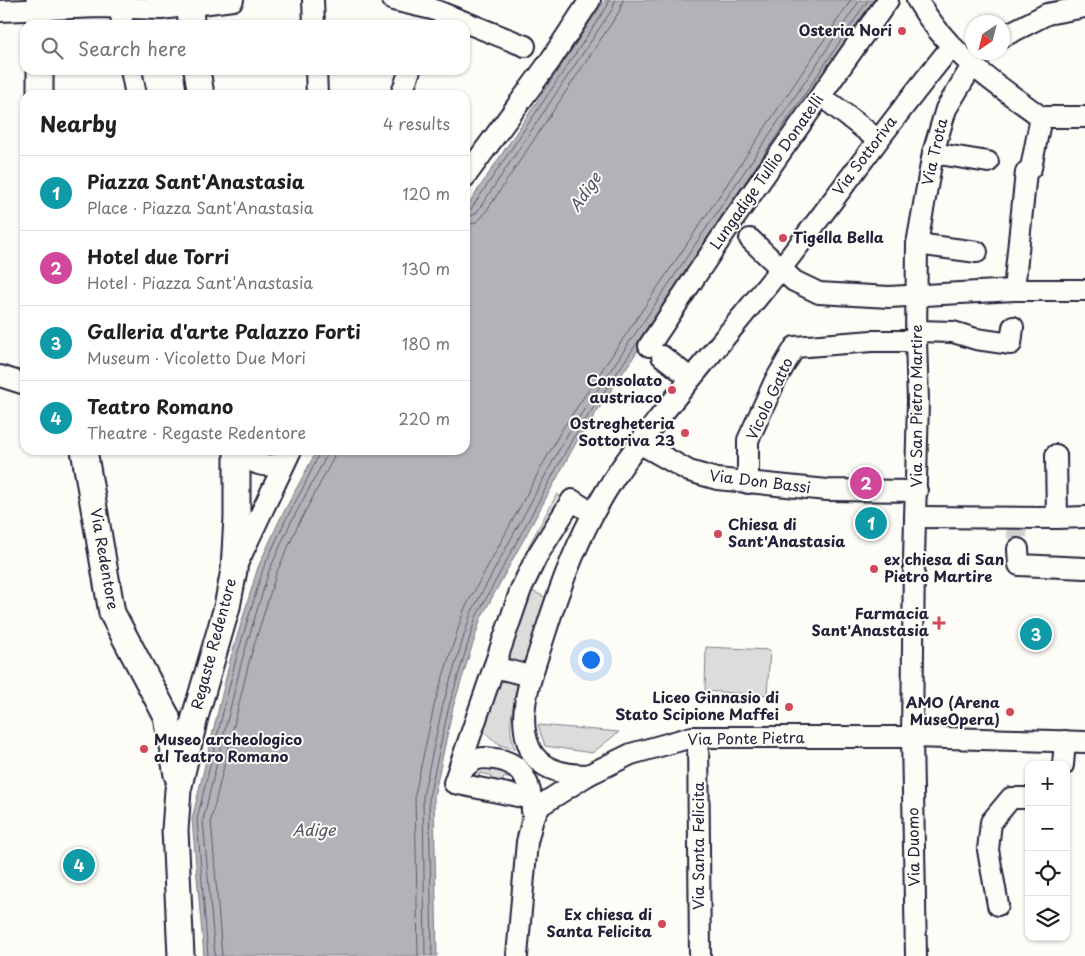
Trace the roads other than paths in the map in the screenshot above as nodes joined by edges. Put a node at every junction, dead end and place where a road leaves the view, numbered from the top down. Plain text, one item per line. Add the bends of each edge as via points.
1 (233, 0) edge
2 (313, 0) edge
3 (393, 0) edge
4 (590, 0) edge
5 (888, 0) edge
6 (917, 0) edge
7 (1085, 7) edge
8 (190, 10) edge
9 (0, 11) edge
10 (432, 11) edge
11 (39, 12) edge
12 (121, 16) edge
13 (314, 20) edge
14 (456, 20) edge
15 (470, 25) edge
16 (1010, 33) edge
17 (524, 46) dead end
18 (951, 47) junction
19 (972, 66) junction
20 (40, 75) edge
21 (132, 75) edge
22 (198, 75) edge
23 (316, 75) edge
24 (408, 75) edge
25 (40, 90) edge
26 (135, 90) edge
27 (200, 90) edge
28 (317, 90) edge
29 (403, 90) edge
30 (833, 105) dead end
31 (1040, 117) junction
32 (1085, 117) edge
33 (877, 139) junction
34 (933, 153) junction
35 (988, 162) dead end
36 (470, 170) edge
37 (750, 239) dead end
38 (917, 244) junction
39 (977, 252) dead end
40 (781, 267) junction
41 (1014, 290) junction
42 (1085, 290) edge
43 (918, 296) junction
44 (1014, 327) dead end
45 (917, 336) junction
46 (0, 376) edge
47 (690, 378) junction
48 (20, 382) edge
49 (639, 443) junction
50 (85, 455) edge
51 (237, 455) edge
52 (247, 455) edge
53 (1056, 455) dead end
54 (288, 456) edge
55 (748, 483) junction
56 (917, 491) junction
57 (592, 513) junction
58 (1085, 516) edge
59 (915, 517) junction
60 (1057, 518) junction
61 (1018, 549) tunnel mouth
62 (1085, 568) edge
63 (234, 570) junction
64 (494, 667) junction
65 (522, 674) dead end
66 (478, 715) junction
67 (167, 717) junction
68 (192, 728) junction
69 (698, 737) junction
70 (912, 737) junction
71 (1075, 742) edge
72 (1065, 761) edge
73 (516, 765) junction
74 (588, 775) junction
75 (457, 776) junction
76 (178, 790) junction
77 (1025, 798) edge
78 (532, 808) junction
79 (998, 905) dead end
80 (181, 956) edge
81 (517, 956) edge
82 (700, 956) edge
83 (916, 956) edge

1 - 8 street
2 - 13 street
3 - 10 street
4 - 36 street
5 - 47 street, Lungadige Tullio Donatelli via 813,106 656,351
6 - 18 street
7 - 16 street via 1047,14
8 - 12 street via 161,8
9 - 11 street
10 - 14 street
11 - 12 street
15 - 17 street
18 - 19 street
18 - 33 street, Via Sottoriva
19 - 31 street
19 - 34 street, Via Trota via 946,109
20 - 25 main road
21 - 26 street
22 - 27 main road
23 - 28 street
24 - 29 street
30 - 33 street
31 - 32 street
31 - 41 street via 1031,168 1026,172
33 - 40 street, Via Sottoriva
34 - 35 street
34 - 38 street, Via Trota
37 - 40 street
38 - 39 street
38 - 43 street, Via Trota
40 - 43 street via 794,281 819,293
40 - 47 street, Via Sottoriva
41 - 42 street
41 - 43 street
43 - 45 street, Via San Pietro Martire
44 - 45 street via 1011,344 953,332
45 - 55 street, Vicolo Gatto via 795,346 748,440
45 - 56 street, Via San Pietro Martire
46 - 48 street
47 - 49 street, Via Sottoriva
49 - 55 street, Via Don Bassi via 689,471
49 - 57 street, Via Sottoriva
50 - 67 main road, Via Redentore via 112,613
51 - 63 main road, Regaste Redentore via 238,517
52 - 54 street via 255,463 272,467
53 - 60 street
54 - 63 street
55 - 56 street, Via Don Bassi via 827,490
56 - 59 street, Via San Pietro Martire
57 - 64 street via 572,500 537,556 521,589
57 - 74 street, Via Sottoriva via 555,601 527,692 524,725 530,750 538,760 569,775
58 - 60 street
59 - 60 street
59 - 70 street, Via San Pietro Martire
61 - 62 street via 1019,565
63 - 68 main road, Regaste Redentore via 227,607
64 - 65 street
64 - 66 street
66 - 73 street via 480,742 487,753
66 - 75 street
67 - 68 main road
67 - 76 main road, Via Redentore
68 - 76 main road, Regaste Redentore
69 - 70 street, Via Ponte Pietra
69 - 74 street, Via Ponte Pietra via 631,754
69 - 82 street, Via Santa Felicita
70 - 71 street, Via Ponte Pietra
70 - 83 street, Via Duomo
71 - 72 street
73 - 75 street via 487,758 475,759
73 - 78 street via 527,780
74 - 78 street, Via Ponte Pietra
75 - 78 street via 454,783
76 - 80 main road, Regaste Redentore via 176,830
77 - 79 street via 1011,798 991,822 988,850
78 - 81 street, Via Ponte Pietra

